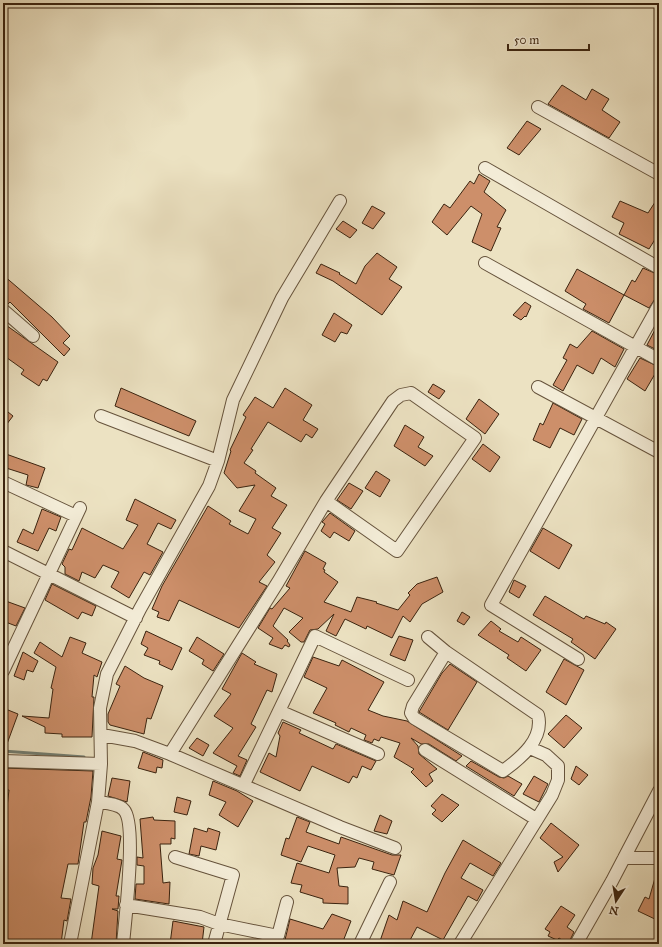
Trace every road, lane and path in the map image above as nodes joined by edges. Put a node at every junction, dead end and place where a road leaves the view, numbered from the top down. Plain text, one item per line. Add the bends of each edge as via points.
1 (538, 107) dead end
2 (485, 168) dead end
3 (659, 174) edge
4 (340, 201) dead end
5 (485, 263) dead end
6 (659, 268) edge
7 (659, 305) edge
8 (3, 310) edge
9 (33, 336) dead end
10 (634, 347) junction
11 (659, 360) edge
12 (538, 387) dead end
13 (101, 416) dead end
14 (594, 419) junction
15 (659, 452) edge
16 (218, 461) junction
17 (3, 482) edge
18 (326, 501) junction
19 (3, 551) edge
20 (50, 573) junction
21 (136, 618) junction
22 (428, 637) dead end
23 (7, 650) edge
24 (446, 652) junction
25 (578, 658) dead end
26 (3, 671) edge
27 (408, 680) dead end
28 (279, 711) junction
29 (102, 735) junction
30 (530, 748) junction
31 (425, 750) dead end
32 (170, 754) junction
33 (378, 754) dead end
34 (3, 762) edge
35 (101, 764) junction
36 (244, 784) junction
37 (659, 791) edge
38 (98, 802) junction
39 (536, 819) junction
40 (395, 848) dead end
41 (176, 857) dead end
42 (624, 858) junction
43 (659, 858) edge
44 (390, 882) dead end
45 (287, 902) dead end
46 (126, 905) junction
47 (219, 924) junction
48 (260, 938) edge
49 (70, 944) edge
50 (123, 944) edge
51 (214, 944) edge
52 (360, 944) edge
53 (460, 944) edge
54 (576, 944) edge

1 - 3 street
2 - 6 street
4 - 16 street via 282,298 233,400
5 - 10 street
7 - 10 street
8 - 9 street
10 - 11 street
10 - 14 street
12 - 14 street
13 - 16 street
14 - 15 street
14 - 25 street via 491,605
16 - 21 street via 209,486
17 - 20 street via 78,512
18 - 18 street via 397,551 475,438 411,392 401,394 393,401
18 - 32 street
19 - 20 street
20 - 21 street
20 - 23 street
21 - 29 street via 107,674 100,708
22 - 24 street
23 - 26 street
24 - 30 street via 538,714 540,722
24 - 30 street via 412,706 411,713 414,718 503,771
27 - 28 street via 315,636
28 - 33 street
28 - 36 street
29 - 32 street via 135,741
29 - 35 street
30 - 39 street via 546,755 558,766 558,780 552,795
31 - 39 street
32 - 36 street
34 - 35 street
35 - 38 street
36 - 40 street via 340,827
37 - 42 street
38 - 46 street via 124,809 128,819 130,852
38 - 49 street
39 - 53 street
41 - 47 street via 233,875
42 - 43 street
42 - 54 street
44 - 52 street
45 - 48 street via 278,936
46 - 47 street via 200,917
46 - 50 street
47 - 48 street
47 - 51 street

